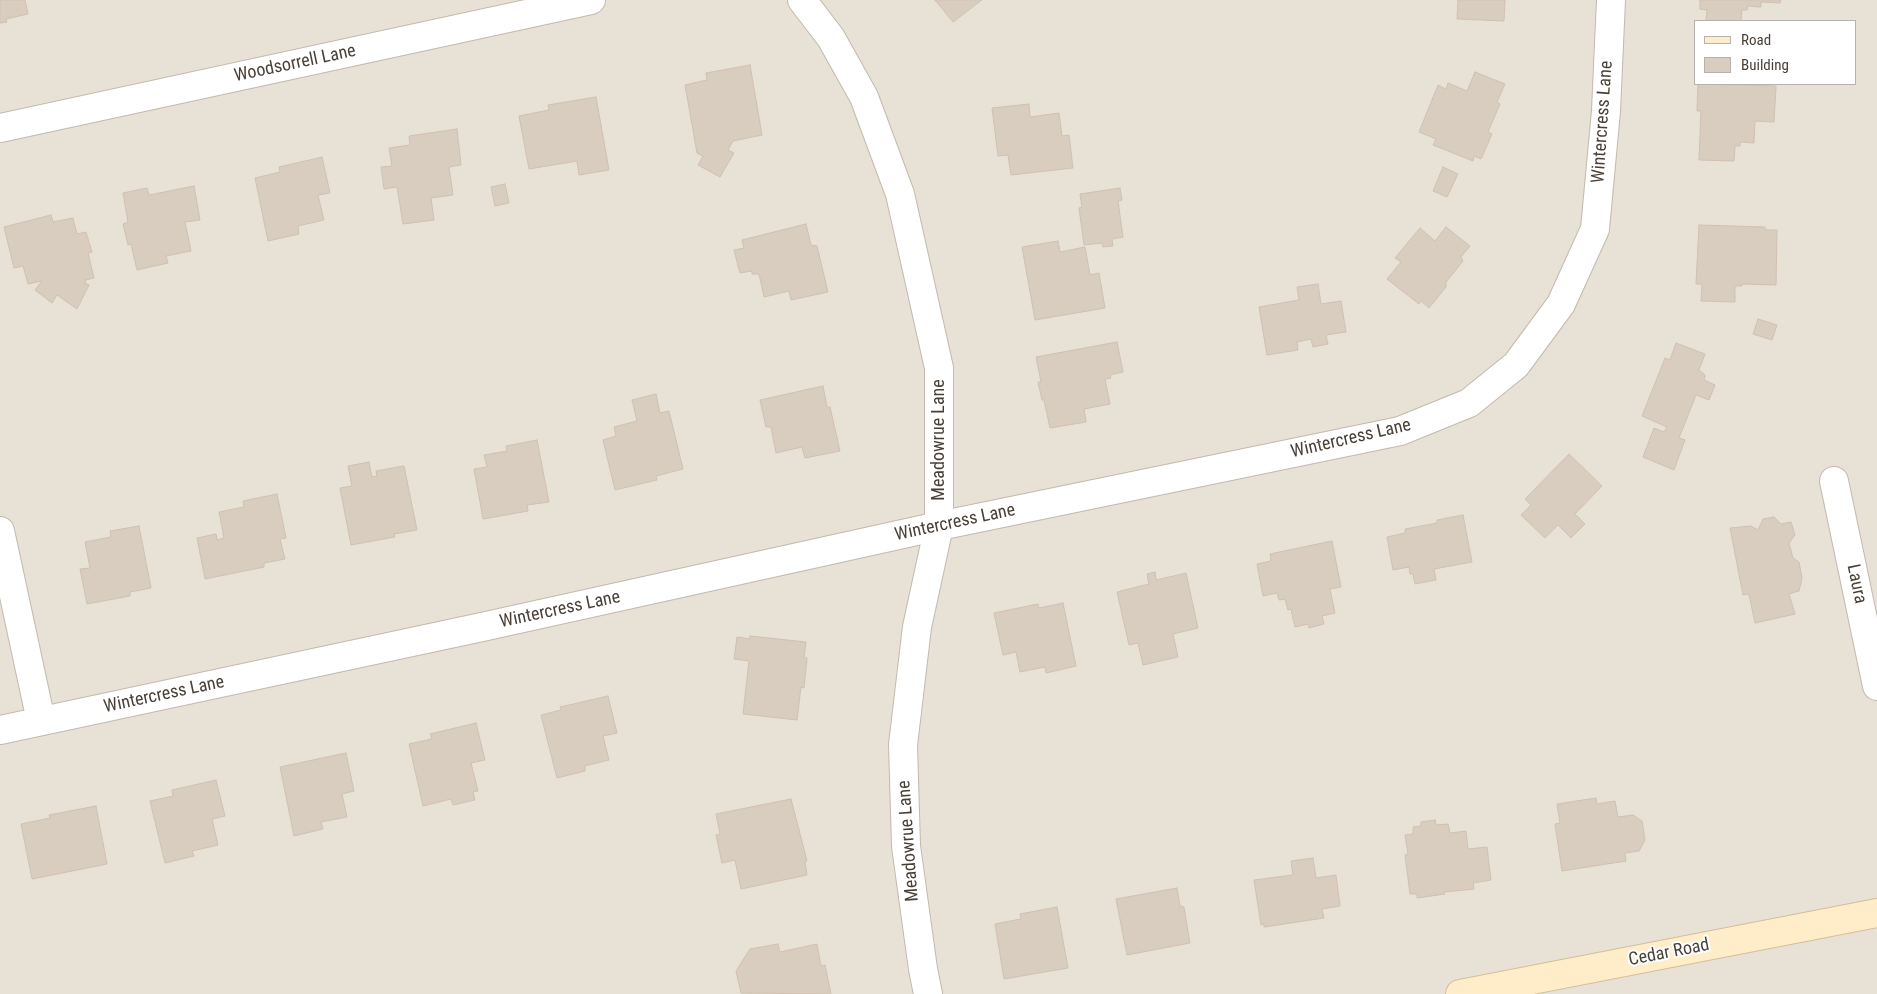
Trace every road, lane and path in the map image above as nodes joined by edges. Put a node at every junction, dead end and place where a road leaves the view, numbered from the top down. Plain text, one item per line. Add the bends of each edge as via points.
1 (591, 0) edge
2 (802, 0) edge
3 (1611, 0) edge
4 (0, 128) edge
5 (1834, 481) dead end
6 (939, 526) junction
7 (0, 531) edge
8 (1877, 686) edge
9 (42, 721) junction
10 (0, 730) edge
11 (1877, 913) edge
12 (928, 994) edge
13 (1460, 994) edge

1 - 4 street, Woodsorrell Lane
2 - 6 street, Meadowrue Lane via 831,38 864,97 900,194 939,368
3 - 6 street, Wintercress Lane via 1606,111 1595,229 1561,304 1516,365 1469,403 1400,431
5 - 8 street, Laura
6 - 9 street, Wintercress Lane
6 - 12 street, Meadowrue Lane via 917,627 903,745 906,846
7 - 9 street
9 - 10 street, Wintercress Lane
11 - 13 street, Cedar Road

